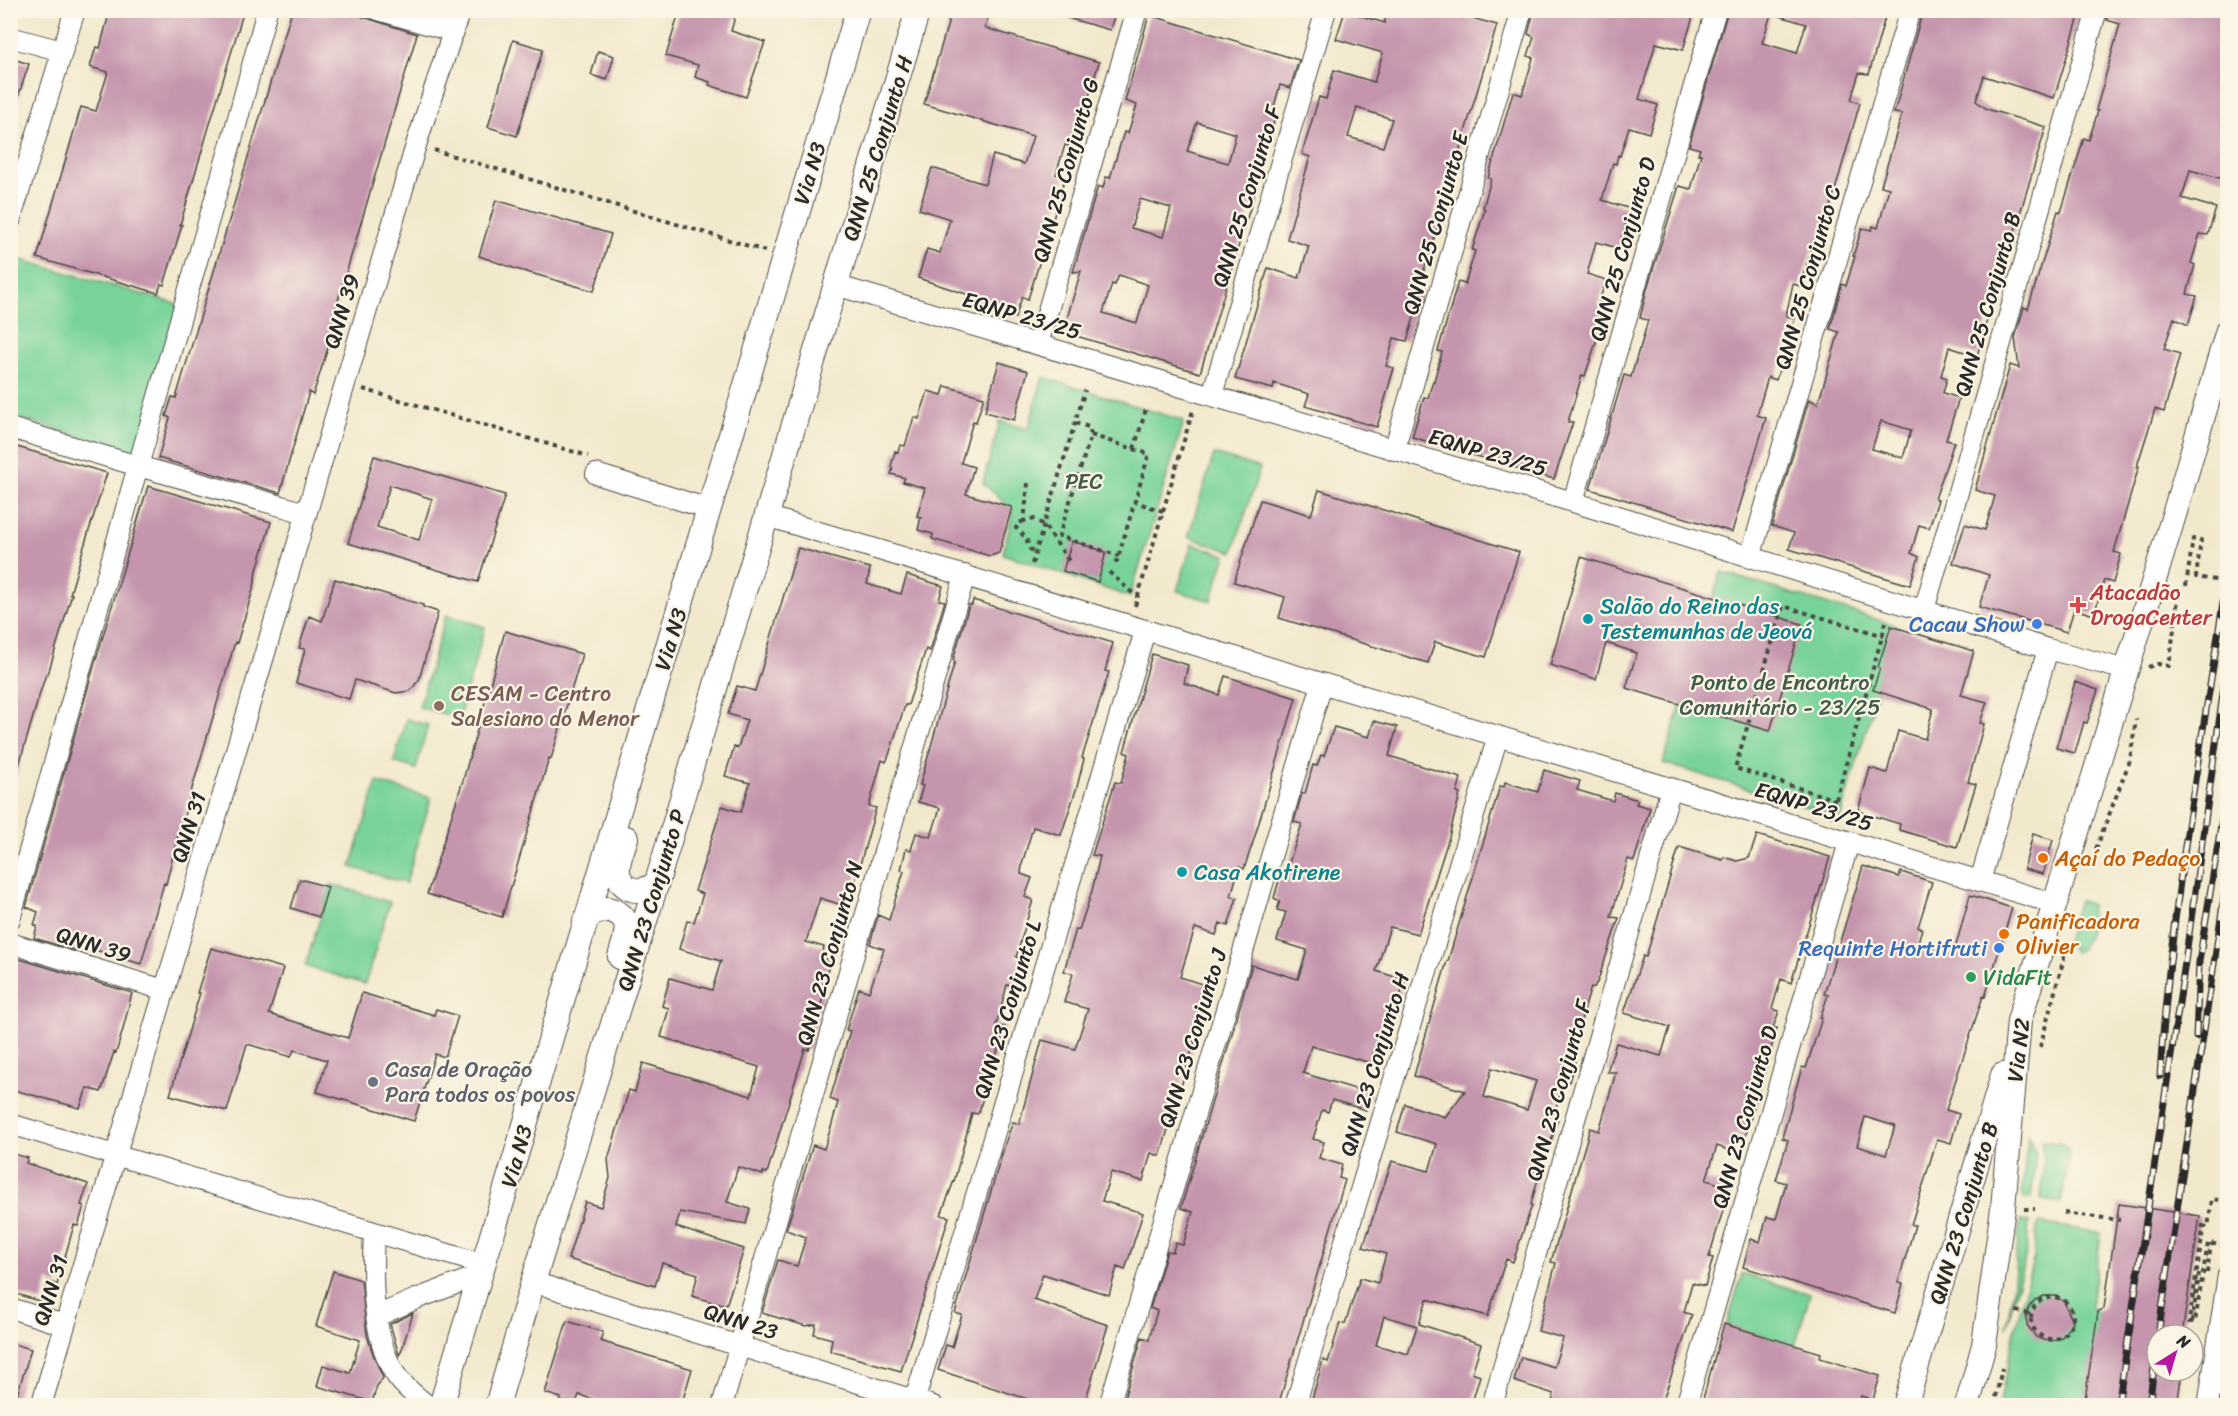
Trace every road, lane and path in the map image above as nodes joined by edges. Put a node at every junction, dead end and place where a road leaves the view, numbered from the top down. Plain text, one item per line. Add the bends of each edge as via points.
1 (75, 10) edge
2 (267, 10) edge
3 (378, 10) edge
4 (460, 10) edge
5 (858, 10) edge
6 (918, 10) edge
7 (1137, 10) edge
8 (1326, 10) edge
9 (1522, 10) edge
10 (1716, 10) edge
11 (1910, 10) edge
12 (2097, 10) edge
13 (454, 32) junction
14 (10, 37) edge
15 (62, 51) junction
16 (416, 145) junction
17 (10, 221) edge
18 (784, 256) junction
19 (835, 285) junction
20 (2228, 330) edge
21 (1038, 344) junction
22 (345, 383) junction
23 (1085, 390) dead end
24 (1212, 396) junction
25 (1146, 409) dead end
26 (1193, 410) dead end
27 (1075, 423) junction
28 (10, 428) edge
29 (1091, 435) junction
30 (1134, 449) junction
31 (1394, 450) junction
32 (138, 466) junction
33 (596, 474) joint
34 (1028, 483) dead end
35 (1135, 502) junction
36 (1573, 502) junction
37 (709, 509) junction
38 (1163, 511) junction
39 (306, 513) junction
40 (766, 516) junction
41 (1024, 521) junction
42 (1044, 525) junction
43 (1035, 552) junction
44 (1119, 556) junction
45 (1750, 558) junction
46 (1113, 560) dead end
47 (1069, 561) dead end
48 (1032, 564) dead end
49 (1108, 572) dead end
50 (965, 575) junction
51 (2228, 582) edge
52 (2186, 586) dead end
53 (1137, 597) junction
54 (2178, 599) dead end
55 (1891, 600) junction
56 (1135, 606) dead end
57 (1924, 610) junction
58 (1144, 631) junction
59 (1884, 636) junction
60 (2048, 649) junction
61 (659, 675) junction
62 (2130, 680) junction
63 (1322, 684) junction
64 (1498, 736) junction
65 (1671, 788) junction
66 (1836, 800) junction
67 (1826, 835) junction
68 (1849, 842) junction
69 (2092, 858) dead end
70 (657, 882) junction
71 (1980, 882) junction
72 (2056, 904) junction
73 (10, 919) edge
74 (585, 921) junction
75 (10, 943) edge
76 (164, 990) junction
77 (2019, 1021) junction
78 (10, 1124) edge
79 (115, 1155) junction
80 (572, 1157) junction
81 (2226, 1201) dead end
82 (2023, 1208) dead end
83 (2035, 1209) dead end
84 (2064, 1213) dead end
85 (2120, 1220) dead end
86 (374, 1232) junction
87 (2228, 1246) edge
88 (481, 1270) junction
89 (2228, 1275) edge
90 (533, 1282) junction
91 (10, 1308) edge
92 (2016, 1311) dead end
93 (2031, 1314) junction
94 (377, 1316) junction
95 (64, 1325) junction
96 (739, 1345) junction
97 (453, 1365) junction
98 (2003, 1365) dead end
99 (920, 1404) edge
100 (41, 1406) edge
101 (428, 1406) edge
102 (441, 1406) edge
103 (446, 1406) edge
104 (497, 1406) edge
105 (722, 1406) edge
106 (1108, 1406) edge
107 (1295, 1406) edge
108 (1492, 1406) edge
109 (1686, 1406) edge
110 (1905, 1406) edge
111 (1967, 1406) edge
112 (1994, 1406) edge
113 (2208, 1406) edge

1 - 15 street
2 - 32 street
3 - 13 street
4 - 13 street, QNN 39
5 - 18 main road, Via N3
6 - 19 main road, QNN 25 Conjunto H
7 - 21 street, QNN 25 Conjunto G
8 - 24 street, QNN 25 Conjunto F
9 - 31 street, QNN 25 Conjunto E
10 - 36 street, QNN 25 Conjunto D
11 - 45 street, QNN 25 Conjunto C
12 - 57 street, QNN 25 Conjunto B
13 - 16 street, QNN 39
14 - 15 street
15 - 17 street
16 - 18 path
16 - 22 street, QNN 39
18 - 37 main road, Via N3
19 - 21 street, EQNP 23/25
19 - 40 main road
20 - 62 main road, Via N2
21 - 24 street, EQNP 23/25
22 - 33 path via 601,460
22 - 39 street, QNN 39
23 - 27 path
24 - 31 street, EQNP 23/25
25 - 30 path
26 - 38 path
27 - 29 path via 1089,427
27 - 42 path
28 - 32 street
29 - 30 path
29 - 44 path via 1059,536
30 - 35 path via 1149,454
31 - 36 street, EQNP 23/25
32 - 39 street
32 - 73 street
33 - 37 street
34 - 41 path
35 - 38 path
35 - 44 path
36 - 45 street, EQNP 23/25
37 - 61 main road, Via N3
38 - 53 path
39 - 76 street, QNN 31
40 - 50 street, EQNP 23/25
40 - 70 main road, QNN 23 Conjunto P
41 - 42 path via 1034,519
41 - 43 path via 1016,528
42 - 43 path
42 - 47 path
43 - 48 path
44 - 46 path via 1117,561
45 - 55 street, EQNP 23/25
49 - 53 path
50 - 58 street, EQNP 23/25
50 - 96 street, QNN 23 Conjunto N
51 - 52 path, bridge via 2196,577 2201,540 2193,539
53 - 56 path
54 - 62 path via 2169,666 2148,667
55 - 57 street, EQNP 23/25
55 - 59 path
57 - 60 street, EQNP 23/25
58 - 63 street, EQNP 23/25
58 - 99 street, QNN 23 Conjunto L
59 - 66 path
59 - 66 path via 1783,606 1746,726 1734,768
60 - 62 street, EQNP 23/25
60 - 71 street
61 - 70 main road via 649,764 618,867 620,880 631,889 645,890
61 - 74 main road, Via N3
62 - 69 path via 2139,697 2130,760
62 - 72 main road, Via N2
63 - 64 street, EQNP 23/25
63 - 106 street, QNN 23 Conjunto J
64 - 65 street, EQNP 23/25
64 - 107 street, QNN 23 Conjunto H
65 - 67 street, EQNP 23/25
65 - 108 street, QNN 23 Conjunto F
66 - 67 path
67 - 68 street, EQNP 23/25
68 - 71 street, EQNP 23/25
68 - 109 street, QNN 23 Conjunto D
70 - 80 main road, QNN 23 Conjunto P
71 - 72 street, EQNP 23/25
72 - 77 main road, Via N2
74 - 80 main road via 599,910 614,911 624,920 627,933 591,1051
74 - 88 main road, Via N3
75 - 76 street, QNN 39
76 - 79 street, QNN 31
77 - 110 main road, QNN 23 Conjunto B
77 - 111 main road, Via N2 via 2003,1208 1984,1345
78 - 79 street
79 - 86 street
79 - 95 street, QNN 31
80 - 90 main road, QNN 23 Conjunto P
81 - 87 path via 2212,1199 2208,1227 2202,1226 2189,1322 2195,1322 2208,1243
82 - 83 path
84 - 85 path
86 - 88 street
86 - 94 street via 372,1286
88 - 94 street
88 - 97 main road, Via N3
89 - 113 street
90 - 96 street, QNN 23
90 - 104 main road, QNN 23 Conjunto P
91 - 95 street
92 - 93 path
93 - 93 path via 2036,1333 2048,1340 2061,1338 2073,1322 2070,1307 2059,1298 2044,1298
94 - 101 street via 390,1365 411,1393
95 - 100 street, QNN 31
96 - 99 street, QNN 23
96 - 105 street, QNN 23 Conjunto N
97 - 102 main road, Via N3
97 - 103 main road
98 - 112 path

